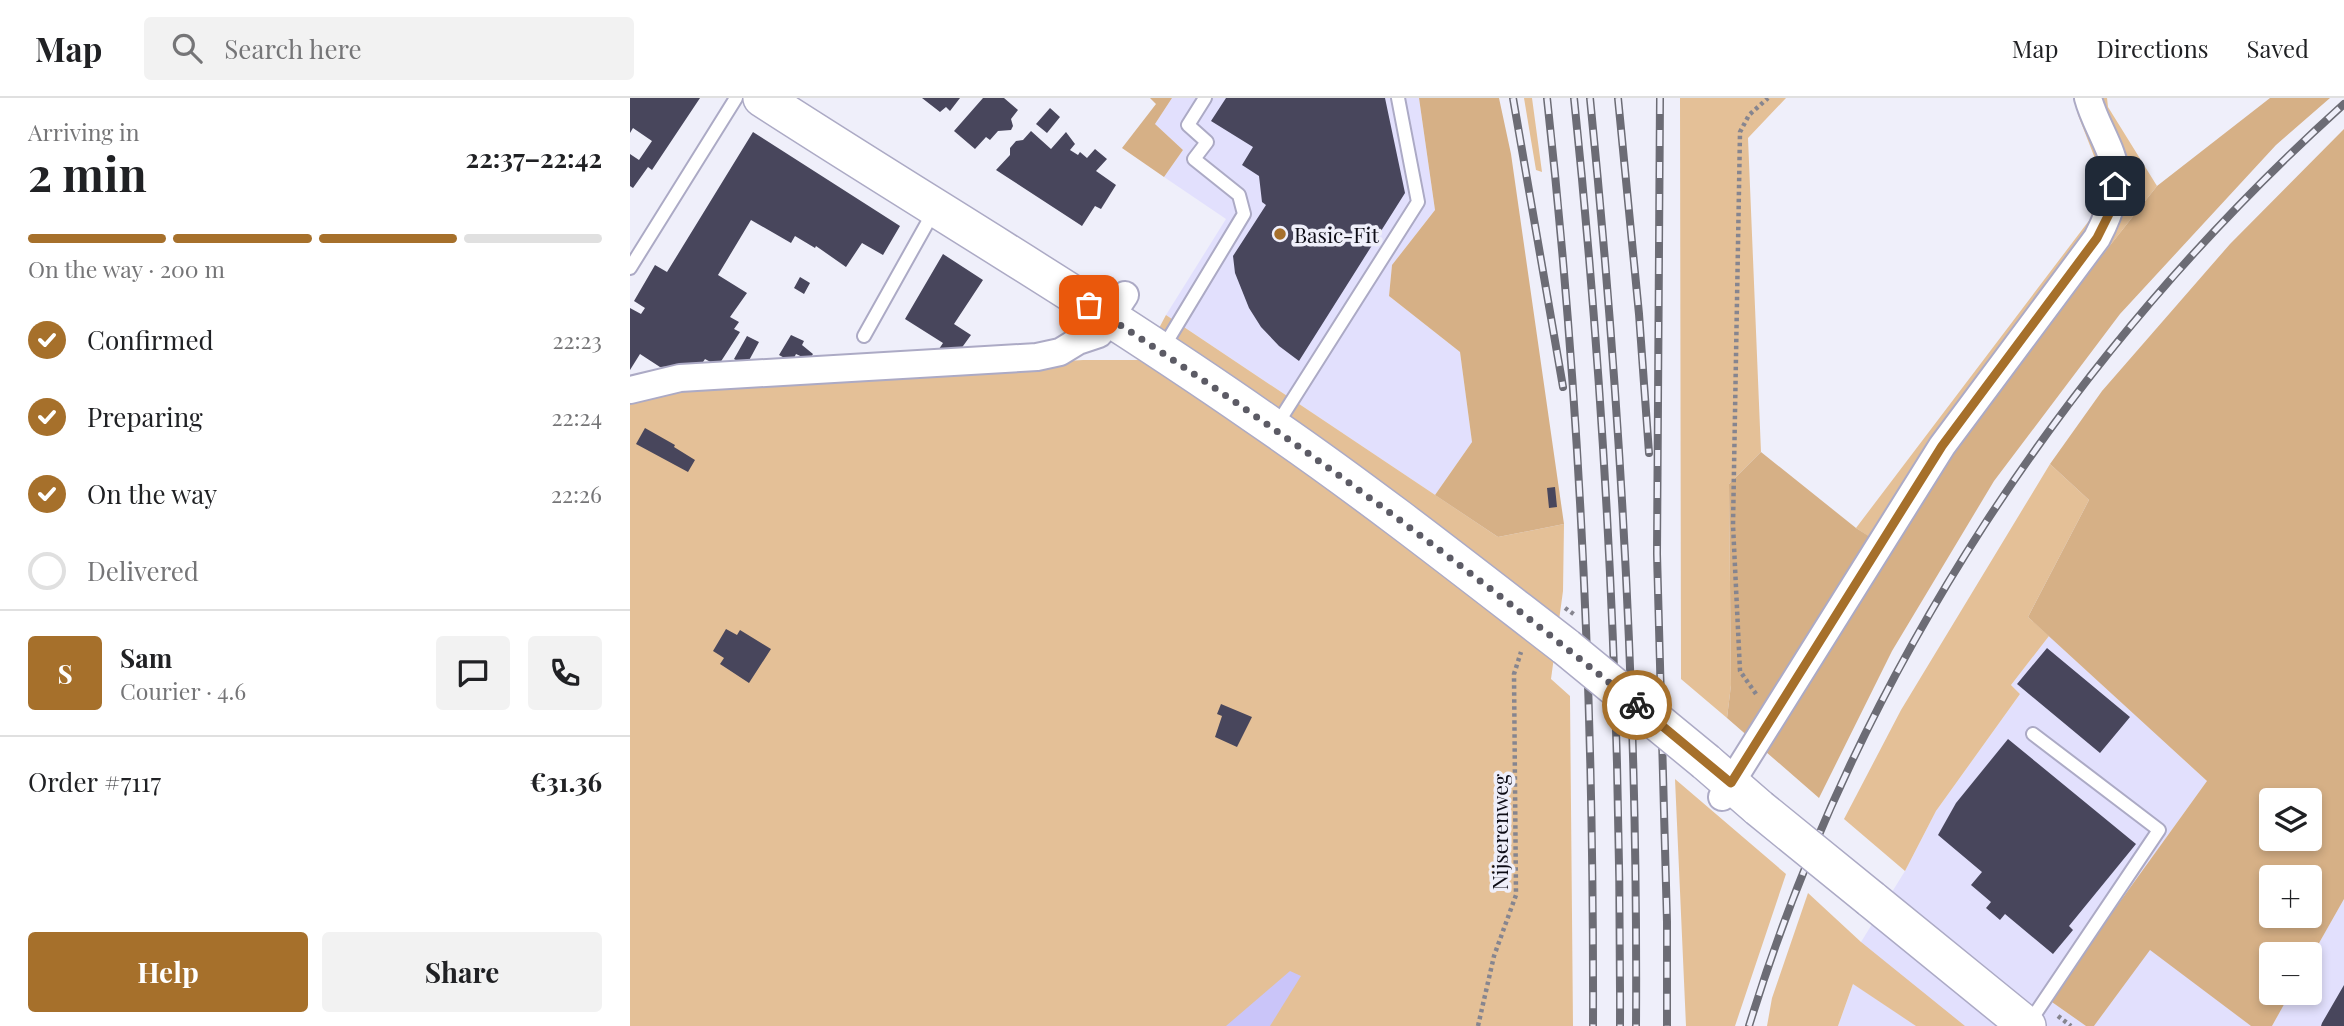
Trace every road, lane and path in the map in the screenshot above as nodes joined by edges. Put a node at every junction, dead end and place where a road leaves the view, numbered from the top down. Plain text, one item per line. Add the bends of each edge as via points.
1 (736, 98) edge
2 (762, 98) edge
3 (1205, 98) edge
4 (1398, 98) edge
5 (1768, 98) edge
6 (2088, 98) edge
7 (936, 208) junction
8 (630, 268) edge
9 (1118, 307) junction
10 (864, 336) dead end
11 (1161, 351) junction
12 (630, 390) edge
13 (1274, 428) junction
14 (1522, 647) dead end
15 (1777, 709) junction
16 (2033, 734) dead end
17 (1731, 770) junction
18 (1478, 1026) edge
19 (2027, 1026) edge

1 - 8 lane
2 - 7 main road
3 - 11 lane via 1188,125 1206,142 1195,159 1239,195 1244,214
4 - 13 lane via 1418,202
5 - 15 path via 1749,115 1740,132 1734,525 1740,671 1756,694
6 - 15 street via 2112,158 2115,186 2110,212 2097,238 1942,446
7 - 9 main road
7 - 10 lane
9 - 11 main road
9 - 12 street via 1099,334 1037,357 680,378
11 - 13 main road
13 - 17 main road, bridge
14 - 18 path, Nijserenweg via 1514,674 1516,895 1494,957
15 - 17 street
16 - 19 lane via 2159,830
17 - 19 main road, bridge via 1759,808

